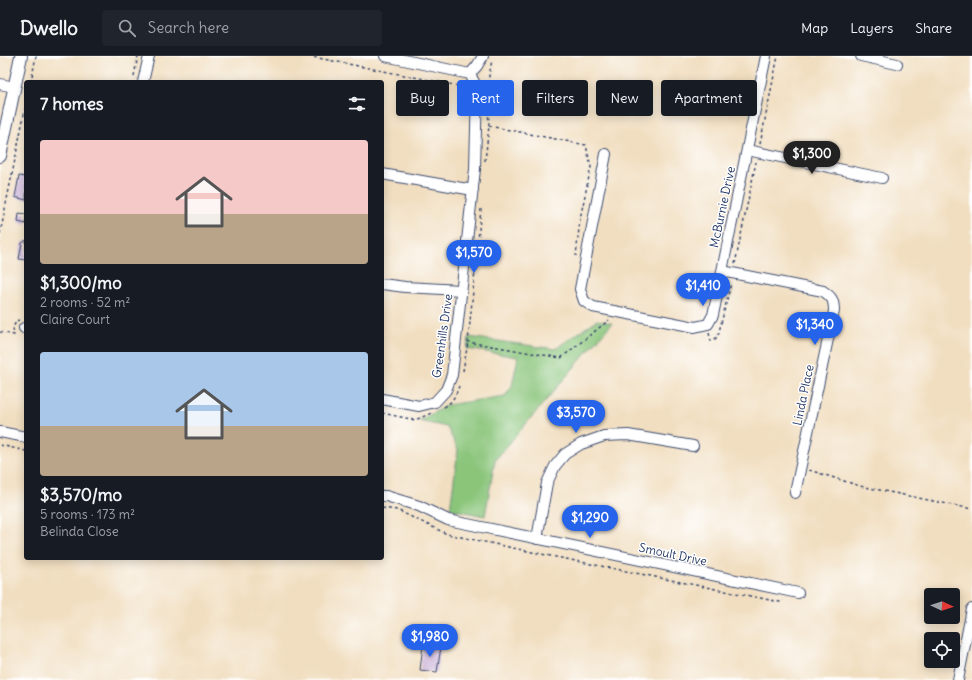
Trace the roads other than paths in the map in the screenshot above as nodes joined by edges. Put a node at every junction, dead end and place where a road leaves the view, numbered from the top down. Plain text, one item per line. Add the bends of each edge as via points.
1 (20, 56) edge
2 (149, 56) edge
3 (384, 56) edge
4 (483, 56) edge
5 (766, 56) edge
6 (861, 56) edge
7 (897, 64) dead end
8 (470, 74) junction
9 (143, 80) edge
10 (0, 84) edge
11 (14, 87) junction
12 (747, 150) junction
13 (606, 154) dead end
14 (0, 156) edge
15 (384, 174) edge
16 (882, 178) dead end
17 (473, 190) junction
18 (722, 271) junction
19 (384, 284) edge
20 (461, 290) junction
21 (384, 399) edge
22 (0, 432) edge
23 (24, 437) edge
24 (693, 446) dead end
25 (795, 493) dead end
26 (384, 496) edge
27 (538, 539) junction
28 (798, 593) road end
29 (972, 609) edge
30 (958, 680) edge

1 - 11 street
2 - 9 street
3 - 8 street
4 - 8 street
5 - 12 street, McBurnie Drive
6 - 7 street
8 - 17 street, Greenhills Drive via 477,88
10 - 11 street
11 - 14 street
12 - 16 street
12 - 18 street, McBurnie Drive
13 - 18 street, McBurnie Drive via 580,289 584,301 593,307 695,327 708,324 713,315
15 - 17 street
17 - 20 street, Greenhills Drive
18 - 25 street, Linda Place via 824,291 834,302
19 - 20 street
20 - 21 street, Greenhills Drive via 452,375 446,390 436,402 419,406
22 - 23 street
24 - 27 street via 628,435 604,436 581,444 565,454 555,466 547,483
26 - 27 street, Smoult Drive via 419,506 448,520
27 - 28 street, Smoult Drive
29 - 30 street

